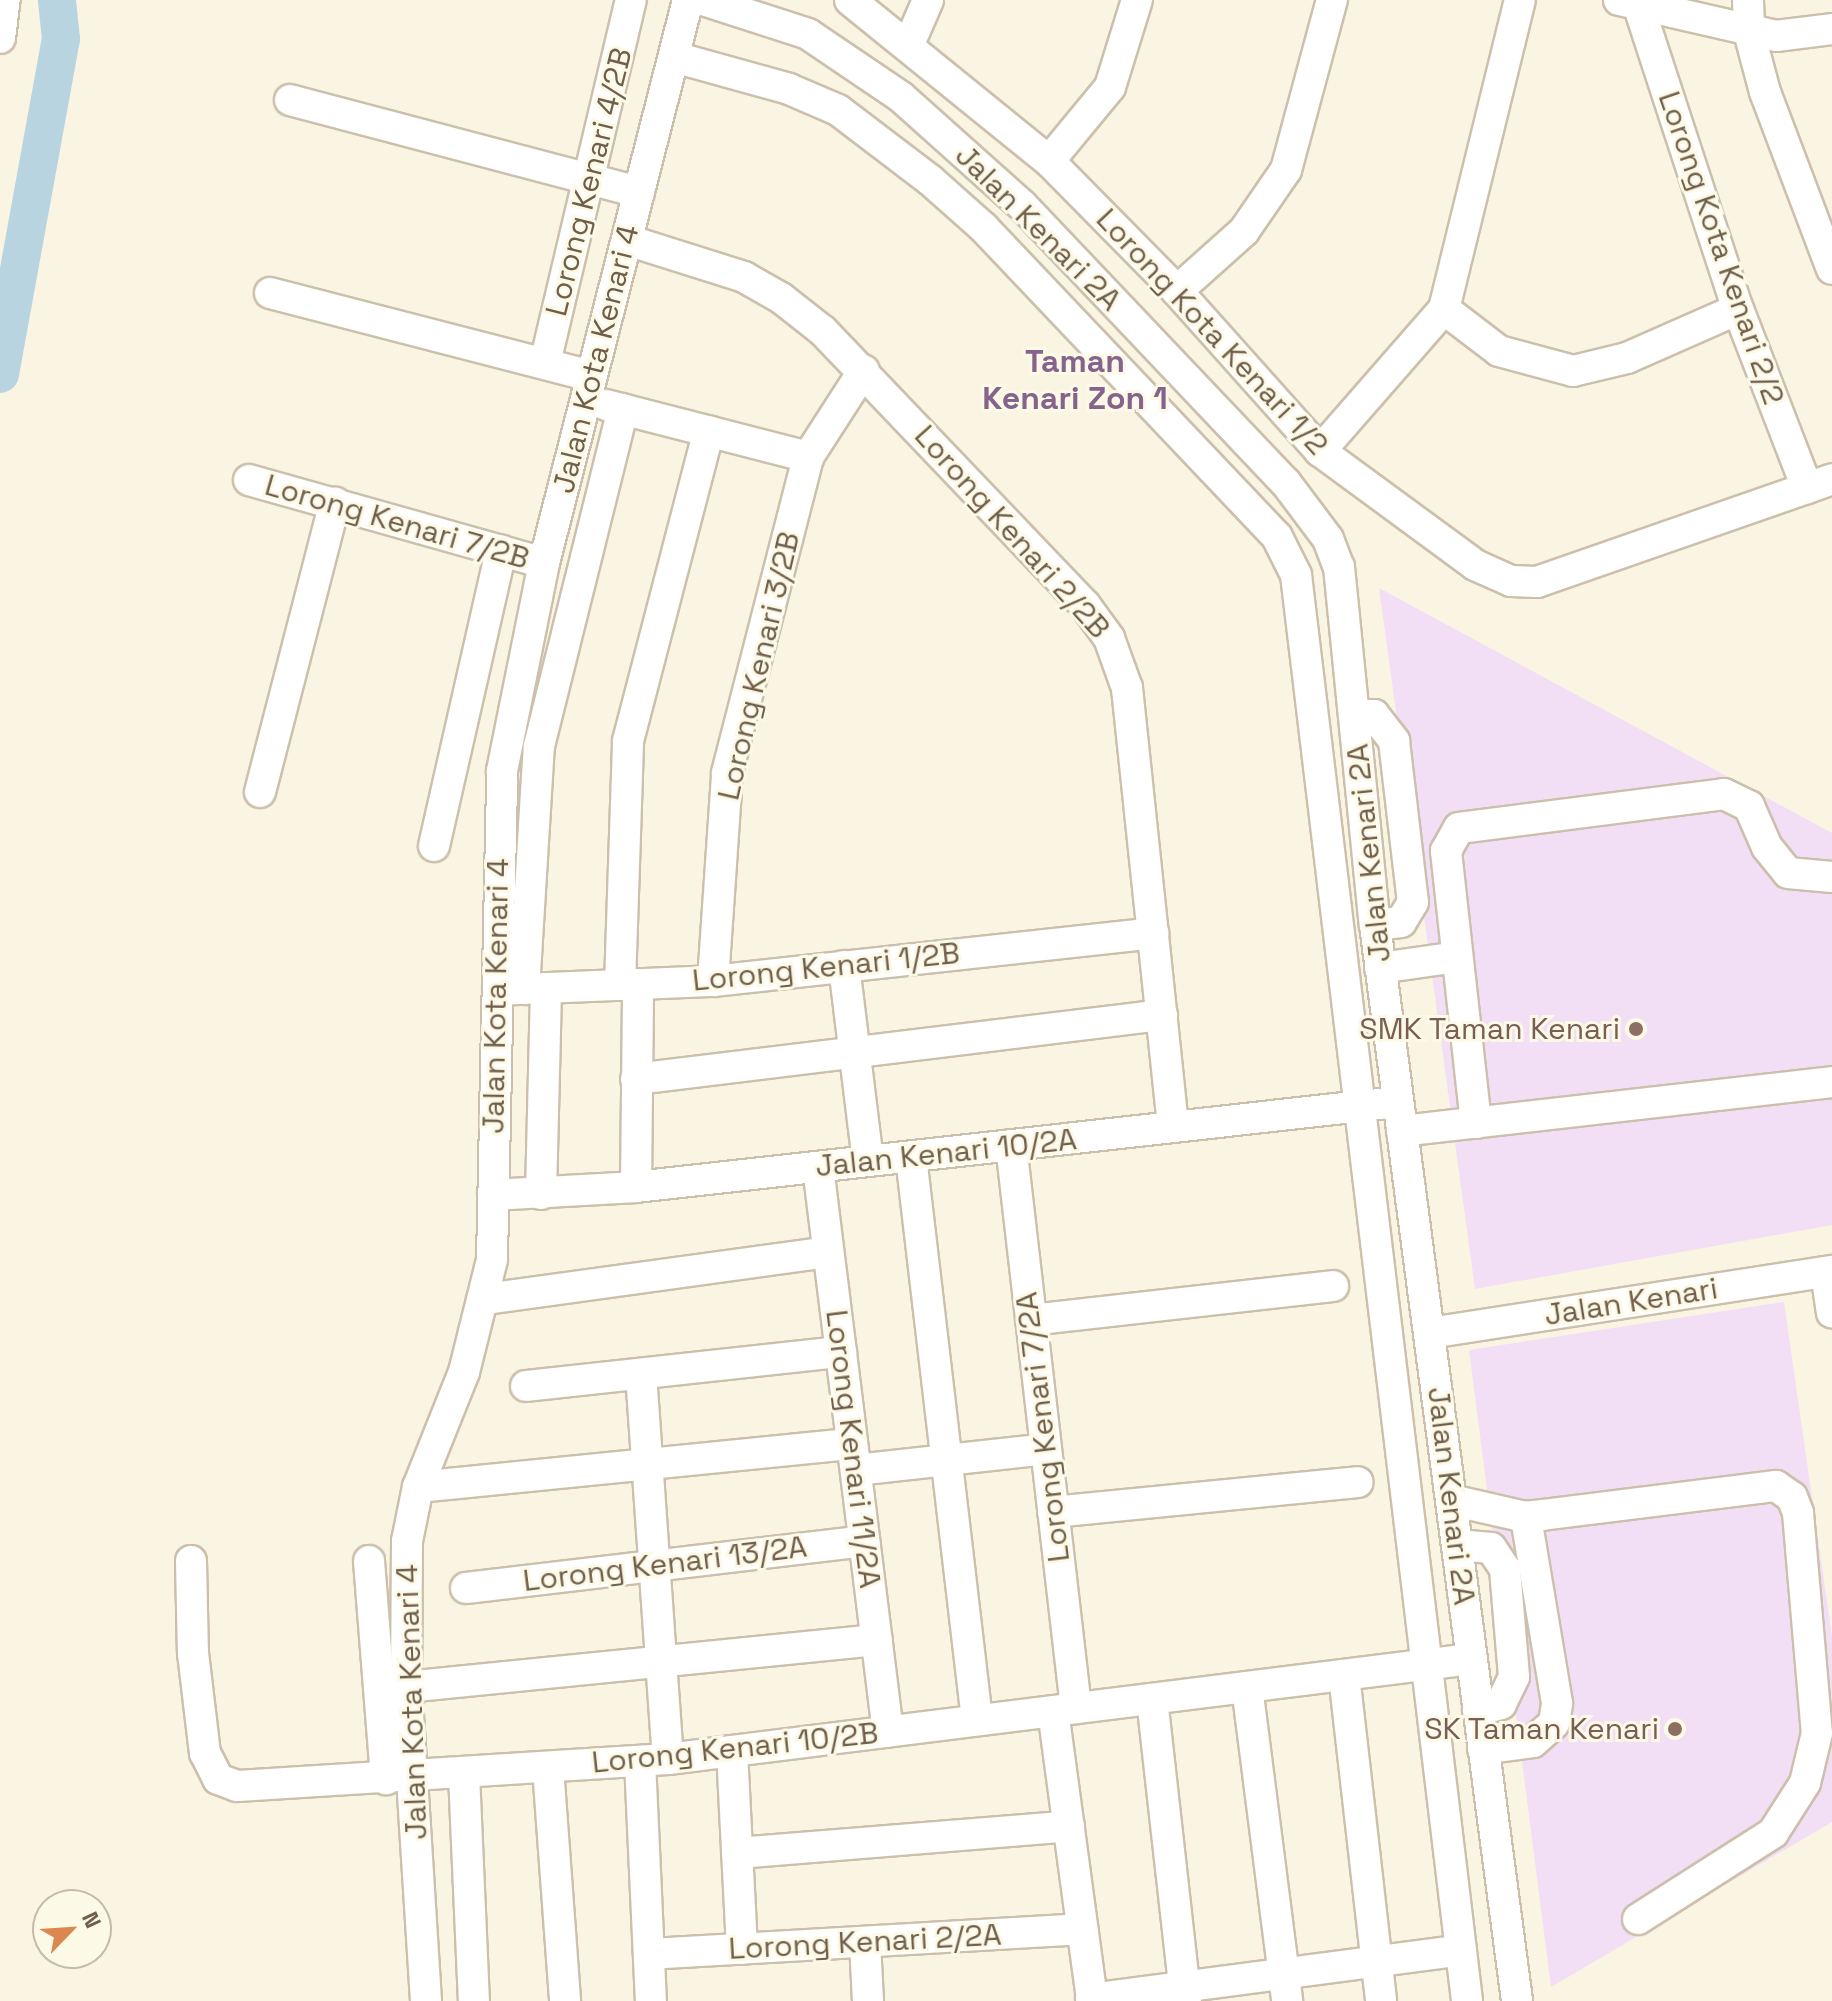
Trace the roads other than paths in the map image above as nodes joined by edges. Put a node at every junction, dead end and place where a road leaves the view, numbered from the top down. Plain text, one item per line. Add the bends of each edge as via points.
1 (5, 0) edge
2 (631, 0) edge
3 (688, 0) edge
4 (703, 0) edge
5 (850, 0) edge
6 (928, 0) edge
7 (1137, 0) edge
8 (1332, 0) edge
9 (1520, 0) edge
10 (1748, 0) edge
11 (1629, 3) edge
12 (1832, 29) edge
13 (1749, 32) junction
14 (0, 38) edge
15 (909, 44) junction
16 (674, 57) junction
17 (290, 100) dead end
18 (1049, 161) junction
19 (585, 182) junction
20 (639, 192) junction
21 (627, 240) junction
22 (1832, 269) edge
23 (1177, 291) junction
24 (270, 293) dead end
25 (1444, 309) junction
26 (1738, 309) junction
27 (1140, 330) junction
28 (1106, 360) junction
29 (545, 363) junction
30 (864, 370) junction
31 (587, 388) junction
32 (623, 409) junction
33 (709, 431) junction
34 (1320, 451) junction
35 (808, 457) junction
36 (249, 480) dead end
37 (1819, 484) edge
38 (335, 503) junction
39 (501, 551) junction
40 (544, 563) junction
41 (260, 792) dead end
42 (434, 846) dead end
43 (1832, 877) edge
44 (1153, 933) junction
45 (1457, 957) junction
46 (844, 966) junction
47 (1380, 968) junction
48 (713, 981) junction
49 (629, 984) junction
50 (523, 989) junction
51 (1162, 1015) junction
52 (855, 1052) junction
53 (636, 1079) junction
54 (1832, 1082) edge
55 (1361, 1106) junction
56 (1400, 1117) junction
57 (1476, 1123) junction
58 (1173, 1127) junction
59 (1011, 1145) junction
60 (911, 1157) junction
61 (868, 1161) junction
62 (818, 1167) junction
63 (636, 1187) junction
64 (541, 1194) junction
65 (493, 1195) junction
66 (828, 1252) junction
67 (1829, 1272) edge
68 (1333, 1286) dead end
69 (485, 1299) junction
70 (1832, 1311) edge
71 (1031, 1320) junction
72 (1430, 1333) junction
73 (841, 1352) junction
74 (641, 1374) junction
75 (526, 1386) dead end
76 (1046, 1449) junction
77 (854, 1457) junction
78 (945, 1461) junction
79 (647, 1464) junction
80 (1358, 1482) dead end
81 (418, 1487) junction
82 (1451, 1500) junction
83 (1053, 1512) junction
84 (1526, 1517) junction
85 (864, 1541) junction
86 (1457, 1545) junction
87 (191, 1561) dead end
88 (369, 1561) dead end
89 (655, 1564) junction
90 (466, 1588) dead end
91 (877, 1640) junction
92 (1471, 1659) junction
93 (662, 1661) junction
94 (1427, 1665) junction
95 (1344, 1675) junction
96 (406, 1687) junction
97 (1247, 1687) junction
98 (1152, 1699) junction
99 (1065, 1710) junction
100 (1478, 1710) junction
101 (977, 1720) junction
102 (888, 1732) junction
103 (1483, 1749) junction
104 (732, 1751) junction
105 (654, 1760) junction
106 (548, 1768) junction
107 (464, 1774) junction
108 (400, 1778) junction
109 (1069, 1826) junction
110 (737, 1853) junction
111 (1638, 1919) dead end
112 (1082, 1929) junction
113 (865, 1942) junction
114 (742, 1949) junction
115 (1461, 1950) junction
116 (649, 1954) junction
117 (1376, 1961) junction
118 (1285, 1987) edge
119 (1185, 1994) edge
120 (1092, 2000) edge
121 (426, 2001) edge
122 (474, 2001) edge
123 (565, 2001) edge
124 (651, 2001) edge
125 (868, 2001) edge
126 (1381, 2001) edge
127 (1467, 2001) edge
128 (1517, 2001) edge

1 - 14 street
2 - 19 street, Lorong Kenari 4/2B
3 - 16 street, Jalan Kota Kenari 4
4 - 27 street, Jalan Kenari 2A via 808,34 846,55 1022,205
5 - 15 street, Lorong Kota Kenari 1/2
6 - 15 street
7 - 18 street via 1110,87
8 - 23 street via 1286,170 1244,231
9 - 25 street
10 - 13 street
11 - 13 street
11 - 26 street, Lorong Kota Kenari 2/2
12 - 13 street via 1804,35
13 - 22 street via 1765,92
15 - 18 street, Lorong Kota Kenari 1/2
16 - 20 street, Jalan Kota Kenari 4
16 - 28 street, Jalan Kenari 2A via 789,89 838,110 983,227
17 - 19 street
18 - 23 street, Lorong Kota Kenari 1/2
19 - 20 street
19 - 29 street, Lorong Kenari 4/2B
20 - 21 street, Jalan Kota Kenari 4
21 - 30 street, Lorong Kenari 2/2B via 744,277 769,291
21 - 31 street, Jalan Kota Kenari 4
23 - 34 street, Lorong Kota Kenari 1/2
24 - 29 street
25 - 26 street via 1499,351 1573,371 1627,358
25 - 34 street
26 - 37 street, Lorong Kota Kenari 2/2
27 - 28 street
27 - 47 street, Jalan Kenari 2A via 1286,483 1328,539 1339,567
28 - 55 street, Jalan Kenari 2A via 1277,537 1296,575
29 - 31 street
30 - 35 street, Lorong Kenari 3/2B
30 - 44 street, Lorong Kenari 2/2B via 1109,638 1127,688
31 - 32 street
31 - 40 street, Jalan Kota Kenari 4
32 - 33 street
32 - 50 street via 539,746
33 - 35 street
33 - 49 street via 628,741
34 - 37 street, Lorong Kota Kenari 1/2 via 1475,565 1511,581 1537,582 1568,574
35 - 48 street, Lorong Kenari 3/2B via 727,773
36 - 38 street, Lorong Kenari 7/2B
38 - 39 street, Lorong Kenari 7/2B
38 - 41 street
39 - 40 street, Lorong Kenari 7/2B
39 - 42 street
40 - 50 street, Jalan Kota Kenari 4 via 502,771
43 - 45 street via 1788,873 1767,847 1749,806 1724,794 1468,824 1451,836 1446,851
44 - 46 street, Lorong Kenari 1/2B
44 - 51 street, Lorong Kenari 2/2B
45 - 47 street
45 - 57 street
46 - 48 street, Lorong Kenari 1/2B
46 - 52 street
47 - 56 street, Jalan Kenari 2A
48 - 49 street, Lorong Kenari 1/2B
49 - 50 street, Lorong Kenari 1/2B
49 - 53 street
50 - 64 street
50 - 65 street, Jalan Kota Kenari 4
51 - 52 street
51 - 58 street, Lorong Kenari 2/2B
52 - 53 street
52 - 61 street
53 - 63 street
54 - 57 street, Jalan Kenari 10/2A
55 - 56 street, Jalan Kenari 10/2A
55 - 58 street, Jalan Kenari 10/2A
55 - 94 street, Jalan Kenari 2A
56 - 57 street, Jalan Kenari 10/2A
56 - 72 street, Jalan Kenari 2A
58 - 59 street, Jalan Kenari 10/2A
59 - 60 street, Jalan Kenari 10/2A
59 - 71 street, Lorong Kenari 7/2A
60 - 61 street, Jalan Kenari 10/2A
60 - 78 street
61 - 62 street, Jalan Kenari 10/2A
62 - 63 street, Jalan Kenari 10/2A
62 - 66 street, Lorong Kenari 11/2A
63 - 64 street, Jalan Kenari 10/2A
64 - 65 street, Jalan Kenari 10/2A
65 - 69 street, Jalan Kota Kenari 4
66 - 69 street
66 - 73 street, Lorong Kenari 11/2A
67 - 70 street
67 - 72 street, Jalan Kenari
68 - 71 street
69 - 81 street, Jalan Kota Kenari 4 via 464,1372
71 - 76 street, Lorong Kenari 7/2A
72 - 82 street, Jalan Kenari 2A
73 - 74 street
73 - 77 street, Lorong Kenari 11/2A
74 - 75 street
74 - 79 street
76 - 78 street
76 - 83 street, Lorong Kenari 7/2A
77 - 78 street
77 - 79 street
77 - 85 street, Lorong Kenari 11/2A
78 - 101 street
79 - 81 street
79 - 89 street
80 - 83 street
81 - 96 street, Jalan Kota Kenari 4 via 407,1541
82 - 84 street
82 - 86 street, Jalan Kenari 2A
83 - 99 street, Lorong Kenari 7/2A
84 - 103 street via 1557,1703 1554,1723 1533,1742
84 - 111 street via 1776,1486 1792,1497 1798,1513 1817,1733 1805,1783 1773,1833
85 - 89 street, Lorong Kenari 13/2A
85 - 91 street, Lorong Kenari 11/2A
86 - 92 street, Jalan Kenari 2A
86 - 100 street via 1491,1548 1505,1569 1514,1677 1501,1704
87 - 108 street, Lorong Kenari 10/2B via 193,1653 205,1753 218,1779 267,1787
88 - 108 street
89 - 90 street, Lorong Kenari 13/2A
89 - 93 street
91 - 93 street
91 - 102 street, Lorong Kenari 11/2A
92 - 94 street, Lorong Kenari 10/2B
92 - 100 street, Jalan Kenari 2A
93 - 96 street
93 - 105 street
94 - 95 street, Lorong Kenari 10/2B
94 - 115 street, Jalan Kenari 2A
95 - 97 street, Lorong Kenari 10/2B
95 - 117 street
96 - 108 street, Jalan Kota Kenari 4
97 - 98 street, Lorong Kenari 10/2B
97 - 118 street
98 - 99 street, Lorong Kenari 10/2B
98 - 119 street
99 - 101 street, Lorong Kenari 10/2B
99 - 109 street, Lorong Kenari 7/2A
100 - 103 street, Jalan Kenari 2A
101 - 102 street, Lorong Kenari 10/2B
102 - 104 street, Lorong Kenari 10/2B
103 - 128 street, Jalan Kenari 2A
104 - 105 street, Lorong Kenari 10/2B
104 - 110 street
105 - 106 street, Lorong Kenari 10/2B
105 - 116 street
106 - 107 street, Lorong Kenari 10/2B
106 - 123 street
107 - 108 street, Lorong Kenari 10/2B
107 - 122 street
108 - 121 street, Jalan Kota Kenari 4
109 - 110 street
109 - 112 street, Lorong Kenari 7/2A
110 - 114 street
112 - 113 street, Lorong Kenari 2/2A
112 - 120 street, Lorong Kenari 7/2A
113 - 114 street, Lorong Kenari 2/2A
113 - 125 street
114 - 116 street, Lorong Kenari 2/2A
115 - 117 street
115 - 127 street, Jalan Kenari 2A
116 - 124 street
117 - 118 street
117 - 126 street
118 - 119 street
119 - 120 street

